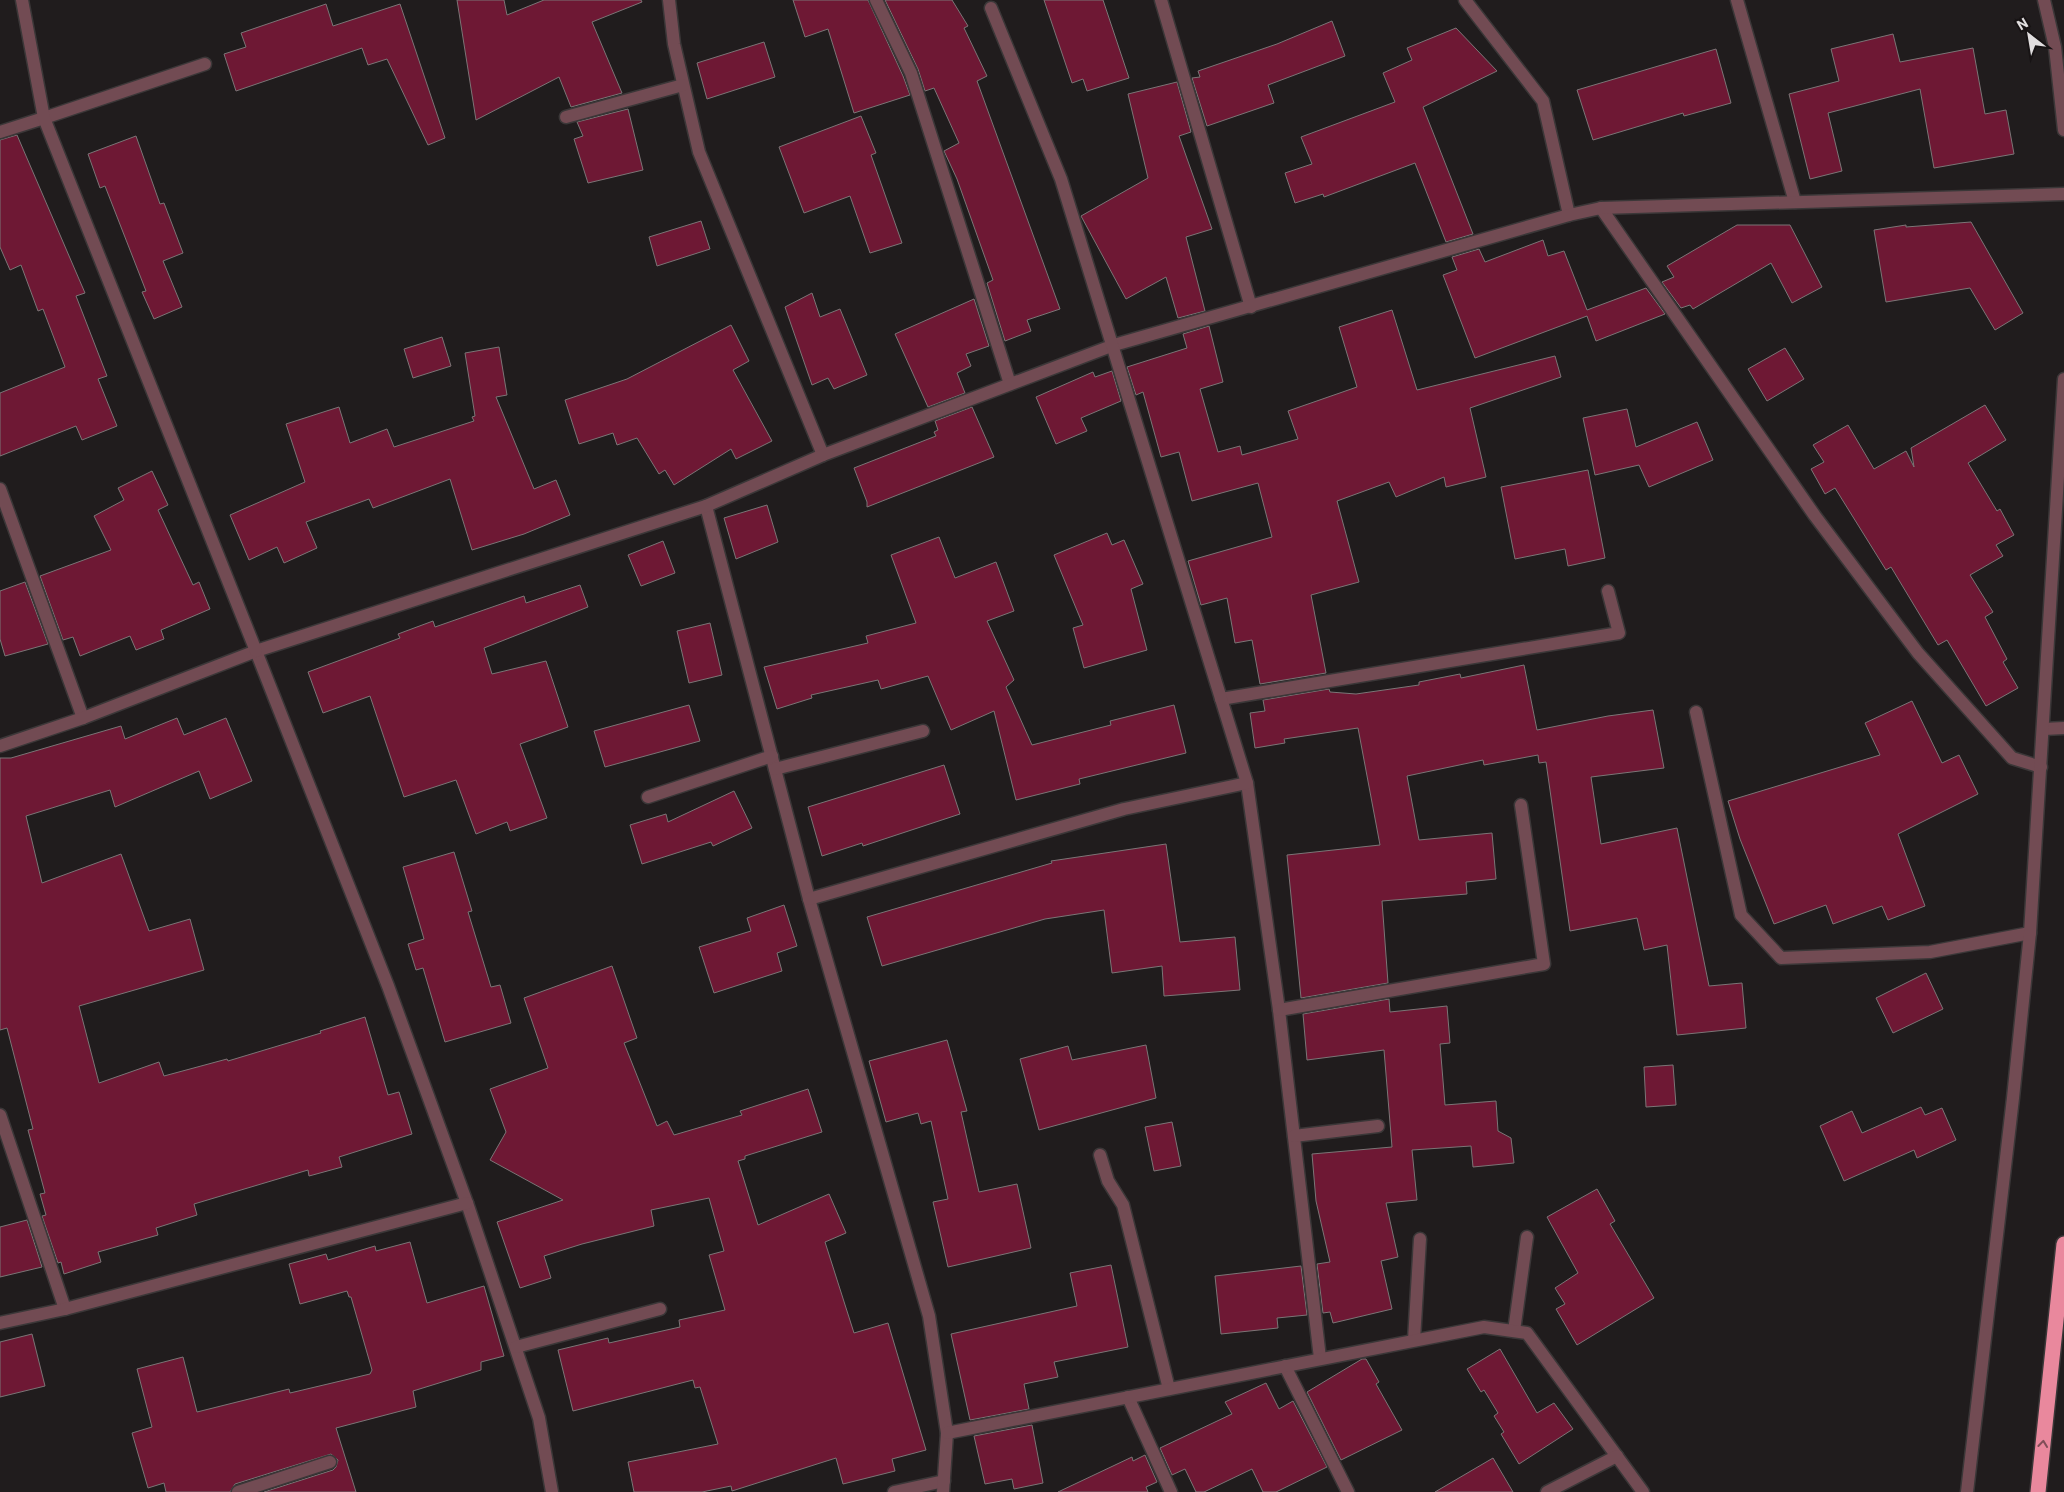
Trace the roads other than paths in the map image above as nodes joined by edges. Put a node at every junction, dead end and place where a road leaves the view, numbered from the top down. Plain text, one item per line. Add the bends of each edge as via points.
1 (22, 0) edge
2 (669, 0) edge
3 (876, 0) edge
4 (1161, 0) edge
5 (1465, 0) edge
6 (1736, 0) edge
7 (2044, 0) edge
8 (991, 8) dead end
9 (205, 64) dead end
10 (683, 85) junction
11 (566, 117) dead end
12 (44, 118) junction
13 (2064, 130) edge
14 (0, 132) edge
15 (2064, 194) edge
16 (1795, 202) junction
17 (1602, 208) junction
18 (1569, 215) junction
19 (1251, 307) junction
20 (1114, 346) junction
21 (2064, 380) edge
22 (1010, 384) junction
23 (823, 455) junction
24 (0, 489) edge
25 (706, 506) junction
26 (1608, 591) dead end
27 (256, 652) junction
28 (1221, 699) junction
29 (1696, 712) dead end
30 (83, 718) junction
31 (2064, 728) edge
32 (2044, 729) junction
33 (923, 731) dead end
34 (0, 746) edge
35 (772, 756) junction
36 (2041, 767) junction
37 (775, 769) junction
38 (1247, 783) junction
39 (648, 797) dead end
40 (1520, 805) dead end
41 (809, 898) junction
42 (2030, 933) junction
43 (1279, 1010) junction
44 (0, 1114) edge
45 (1378, 1126) dead end
46 (1294, 1136) junction
47 (1100, 1155) dead end
48 (467, 1203) junction
49 (1527, 1236) dead end
50 (1420, 1239) dead end
51 (2064, 1244) edge
52 (65, 1309) junction
53 (660, 1309) dead end
54 (0, 1324) edge
55 (1514, 1331) junction
56 (1414, 1340) junction
57 (516, 1347) junction
58 (1320, 1358) junction
59 (1285, 1366) junction
60 (1169, 1389) junction
61 (1128, 1397) junction
62 (947, 1433) junction
63 (1617, 1456) junction
64 (330, 1462) dead end
65 (944, 1487) edge
66 (238, 1492) edge
67 (552, 1492) edge
68 (894, 1492) edge
69 (1171, 1492) edge
70 (1348, 1492) edge
71 (1547, 1492) edge
72 (1643, 1492) edge
73 (1967, 1492) edge
74 (2038, 1492) edge

1 - 12 street
2 - 10 street
3 - 22 street via 911,73
4 - 19 street
5 - 18 street via 1543,101
6 - 16 street
7 - 13 street via 2055,47
8 - 20 street via 1061,179
9 - 12 street
10 - 11 street
10 - 23 street via 699,152
12 - 14 street
12 - 27 street
15 - 16 street
16 - 17 street
17 - 18 street
17 - 36 street via 1815,516 1918,654 2012,758
18 - 19 street
19 - 20 street
20 - 22 street
20 - 28 street
21 - 32 street
22 - 23 street
23 - 25 street
24 - 30 street
25 - 27 street
25 - 35 street
26 - 28 street via 1619,633
27 - 30 street
27 - 48 street via 388,986
28 - 38 street
29 - 42 street via 1741,915 1781,958 1930,952
30 - 34 street
31 - 32 street
32 - 36 street
33 - 37 street
35 - 37 street
35 - 39 street
36 - 42 street
37 - 41 street
38 - 41 street via 1124,809
38 - 43 street
40 - 43 street via 1544,964
41 - 62 street via 929,1316
42 - 73 street via 2014,1098
43 - 46 street
44 - 52 street
45 - 46 street
46 - 58 street
47 - 60 street via 1108,1181 1123,1205
48 - 52 street
48 - 57 street
49 - 55 street
50 - 56 street
74 -> 51 highway
52 - 54 street
53 - 57 street
55 - 56 street via 1484,1327
55 - 63 street via 1527,1333
56 - 58 street
57 - 67 street via 539,1418
58 - 59 street
59 - 60 street
59 - 70 street
60 - 61 street
61 - 62 street
61 - 69 street
62 - 65 street
63 - 71 street
63 - 72 street
64 - 66 street
65 - 68 street

